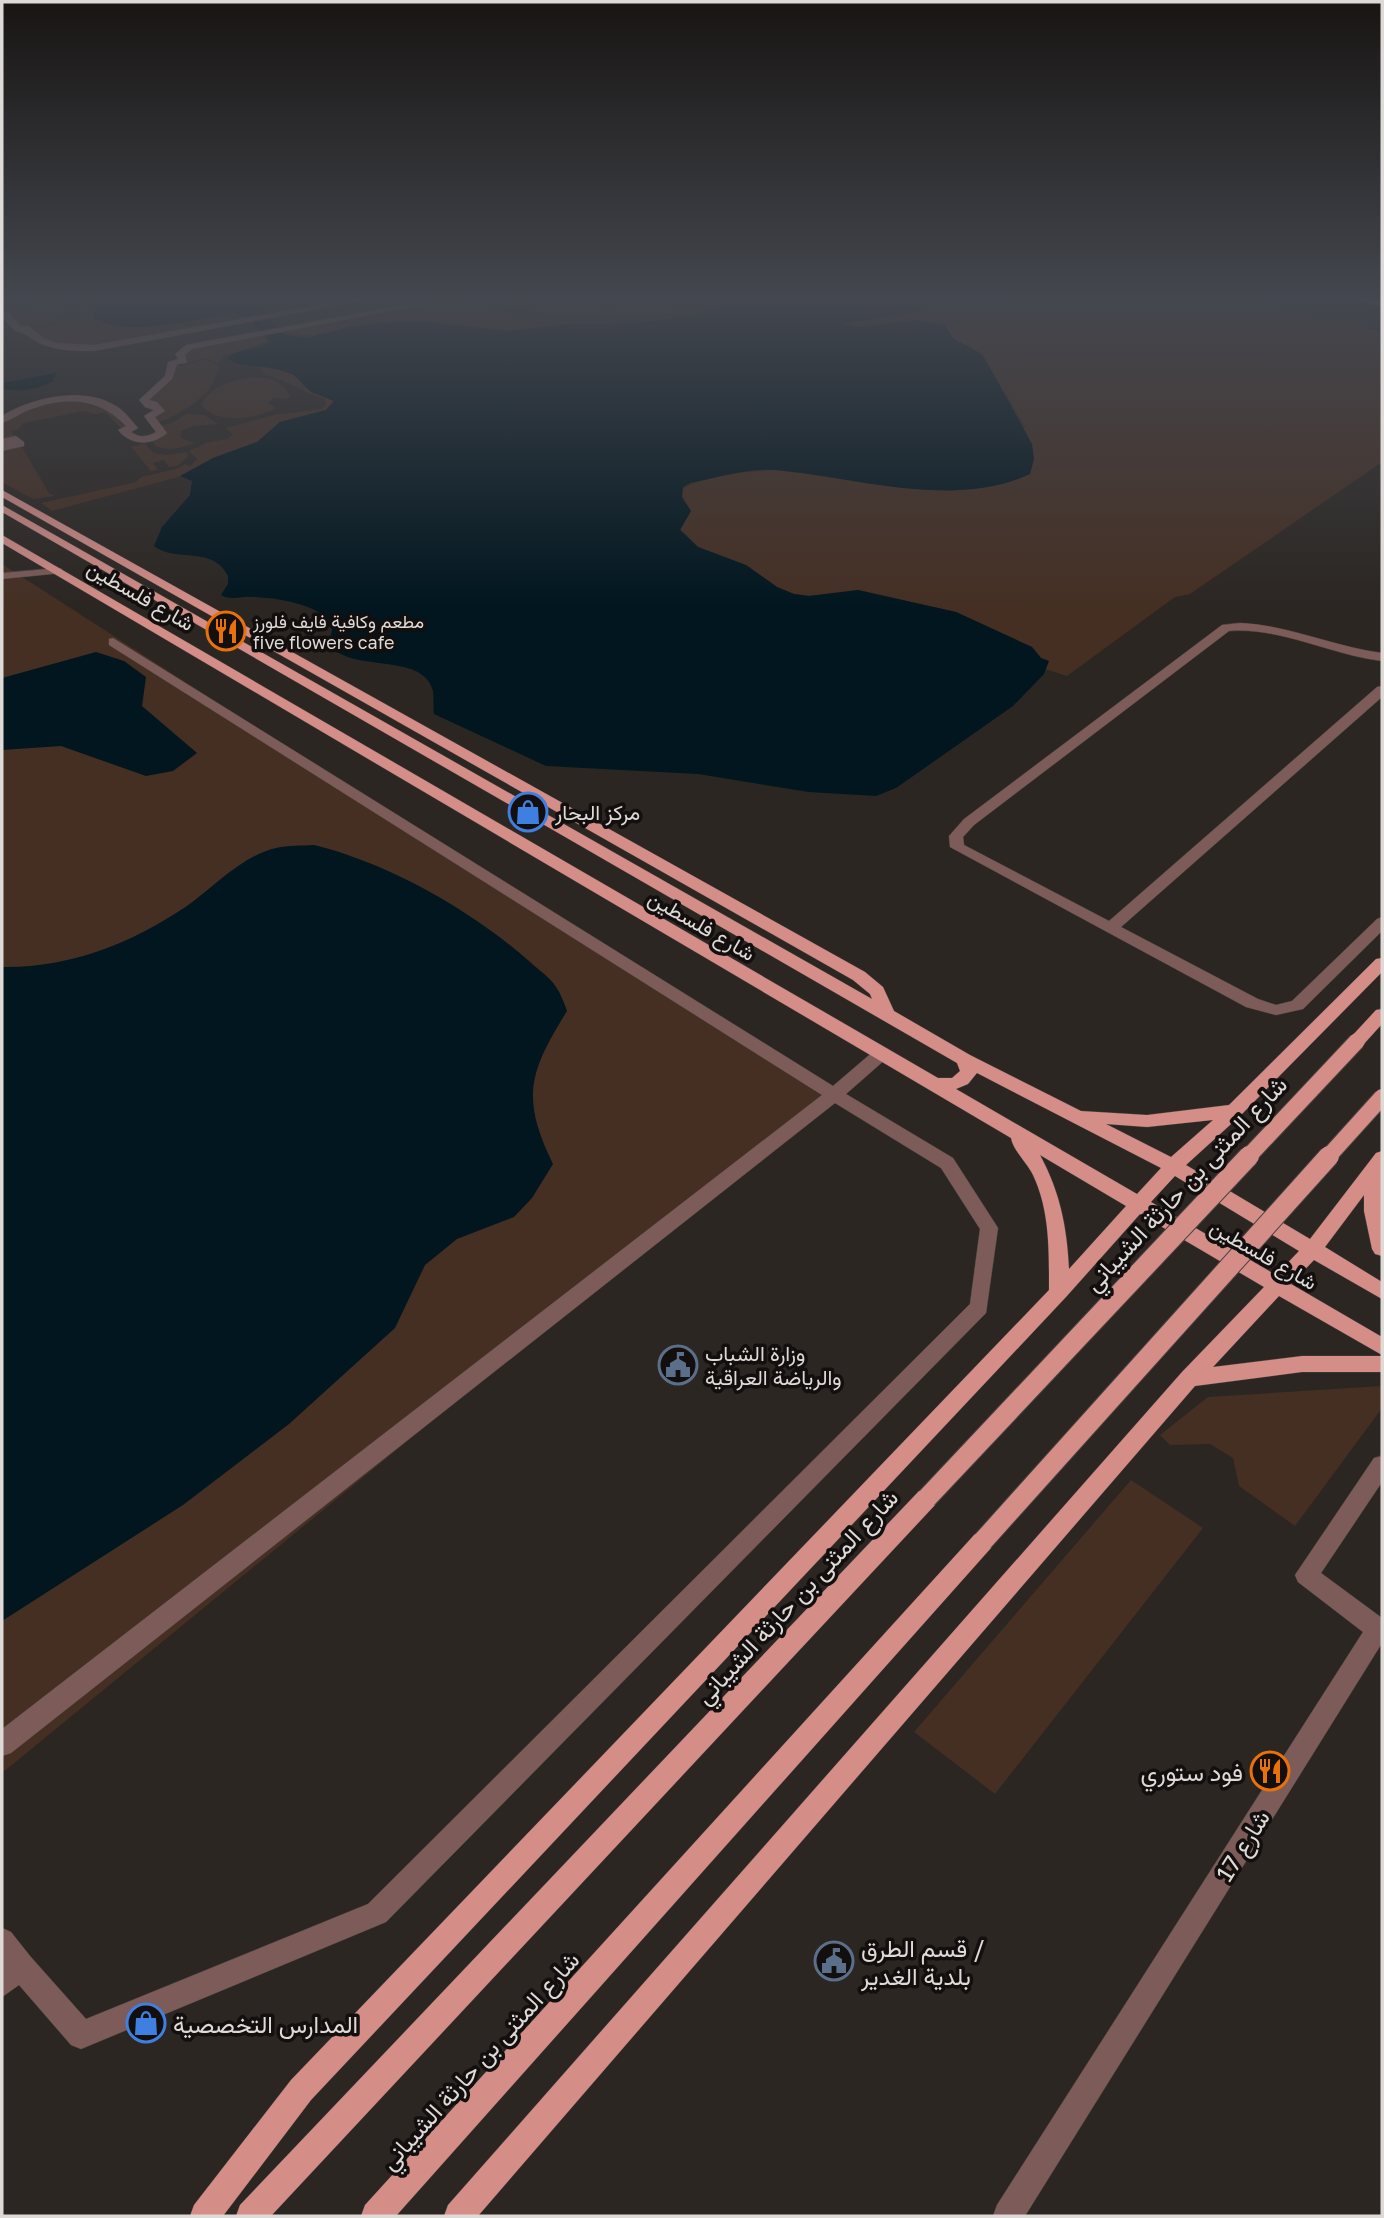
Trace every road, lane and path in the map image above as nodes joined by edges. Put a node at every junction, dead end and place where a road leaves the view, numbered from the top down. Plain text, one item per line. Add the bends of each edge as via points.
1 (144, 401) edge
2 (2, 420) edge
3 (2, 442) edge
4 (2, 448) edge
5 (2, 493) edge
6 (2, 508) edge
7 (2, 538) edge
8 (58, 571) junction
9 (2, 576) edge
10 (113, 642) dead end
11 (228, 654) junction
12 (1382, 657) edge
13 (1382, 690) edge
14 (540, 816) junction
15 (587, 823) junction
16 (1382, 922) edge
17 (1111, 928) junction
18 (1382, 963) edge
19 (1382, 1014) edge
20 (887, 1015) junction
21 (881, 1054) junction
22 (964, 1059) junction
23 (932, 1084) junction
24 (834, 1096) junction
25 (1382, 1097) edge
26 (1049, 1104) junction
27 (1234, 1111) junction
28 (1012, 1132) junction
29 (1378, 1164) edge
30 (1173, 1166) junction
31 (1138, 1205) junction
32 (1382, 1249) edge
33 (1312, 1250) junction
34 (1279, 1287) junction
35 (1382, 1291) edge
36 (1059, 1292) junction
37 (1382, 1347) edge
38 (1382, 1364) edge
39 (1189, 1378) junction
40 (1382, 1465) edge
41 (1380, 1630) edge
42 (2, 1744) edge
43 (2, 1941) edge
44 (11, 1975) edge
45 (205, 2216) edge
46 (251, 2216) edge
47 (376, 2216) edge
48 (459, 2216) edge
49 (1008, 2216) edge

1 - 2 street via 160,411 149,416 162,433 144,441 128,436 123,430 132,428 115,409 89,401 39,404
3 - 4 street via 16,439 20,444
5 - 15 main road
6 - 11 main road, شارع فلسطين
7 - 8 main road, شارع فلسطين
8 - 9 street
8 - 11 main road, شارع فلسطين
10 - 24 street
11 - 14 main road, شارع فلسطين
11 - 21 main road, شارع فلسطين
12 - 17 street via 1349,652 1275,629 1226,628 956,836 957,847
13 - 17 street
14 - 15 main road
14 - 20 main road, شارع فلسطين
15 - 20 main road via 859,976 877,991
16 - 17 street via 1297,1005 1276,1010 1252,1003
18 - 27 main road
19 - 46 main road, شارع المثنى بن حارثة الشيباني, bridge
20 - 22 main road, شارع فلسطين
21 - 23 main road, شارع فلسطين
21 - 24 street
22 - 23 main road via 969,1070 961,1081
22 - 26 main road, شارع فلسطين
23 - 28 main road, شارع فلسطين
24 - 42 street
24 - 44 street via 947,1163 989,1228 979,1307 377,1913 81,2035
25 - 47 main road, شارع المثنى بن حارثة الشيباني, bridge
26 - 27 main road via 1113,1120 1177,1119
26 - 30 main road, شارع فلسطين
27 - 30 main road
28 - 31 main road, شارع فلسطين
28 - 36 main road via 1032,1155 1055,1208
29 - 32 main road via 1373,1211
29 - 33 main road
30 - 31 main road
30 - 33 main road, شارع فلسطين
31 - 34 main road, شارع فلسطين
31 - 36 main road
33 - 34 main road
33 - 35 main road, شارع فلسطين
34 - 37 main road, شارع فلسطين
34 - 39 main road
36 - 45 main road via 301,2090
38 - 39 main road via 1302,1364
39 - 48 main road
40 - 41 street, شارع 17 via 1306,1575
41 - 49 street, شارع 17
43 - 44 street

